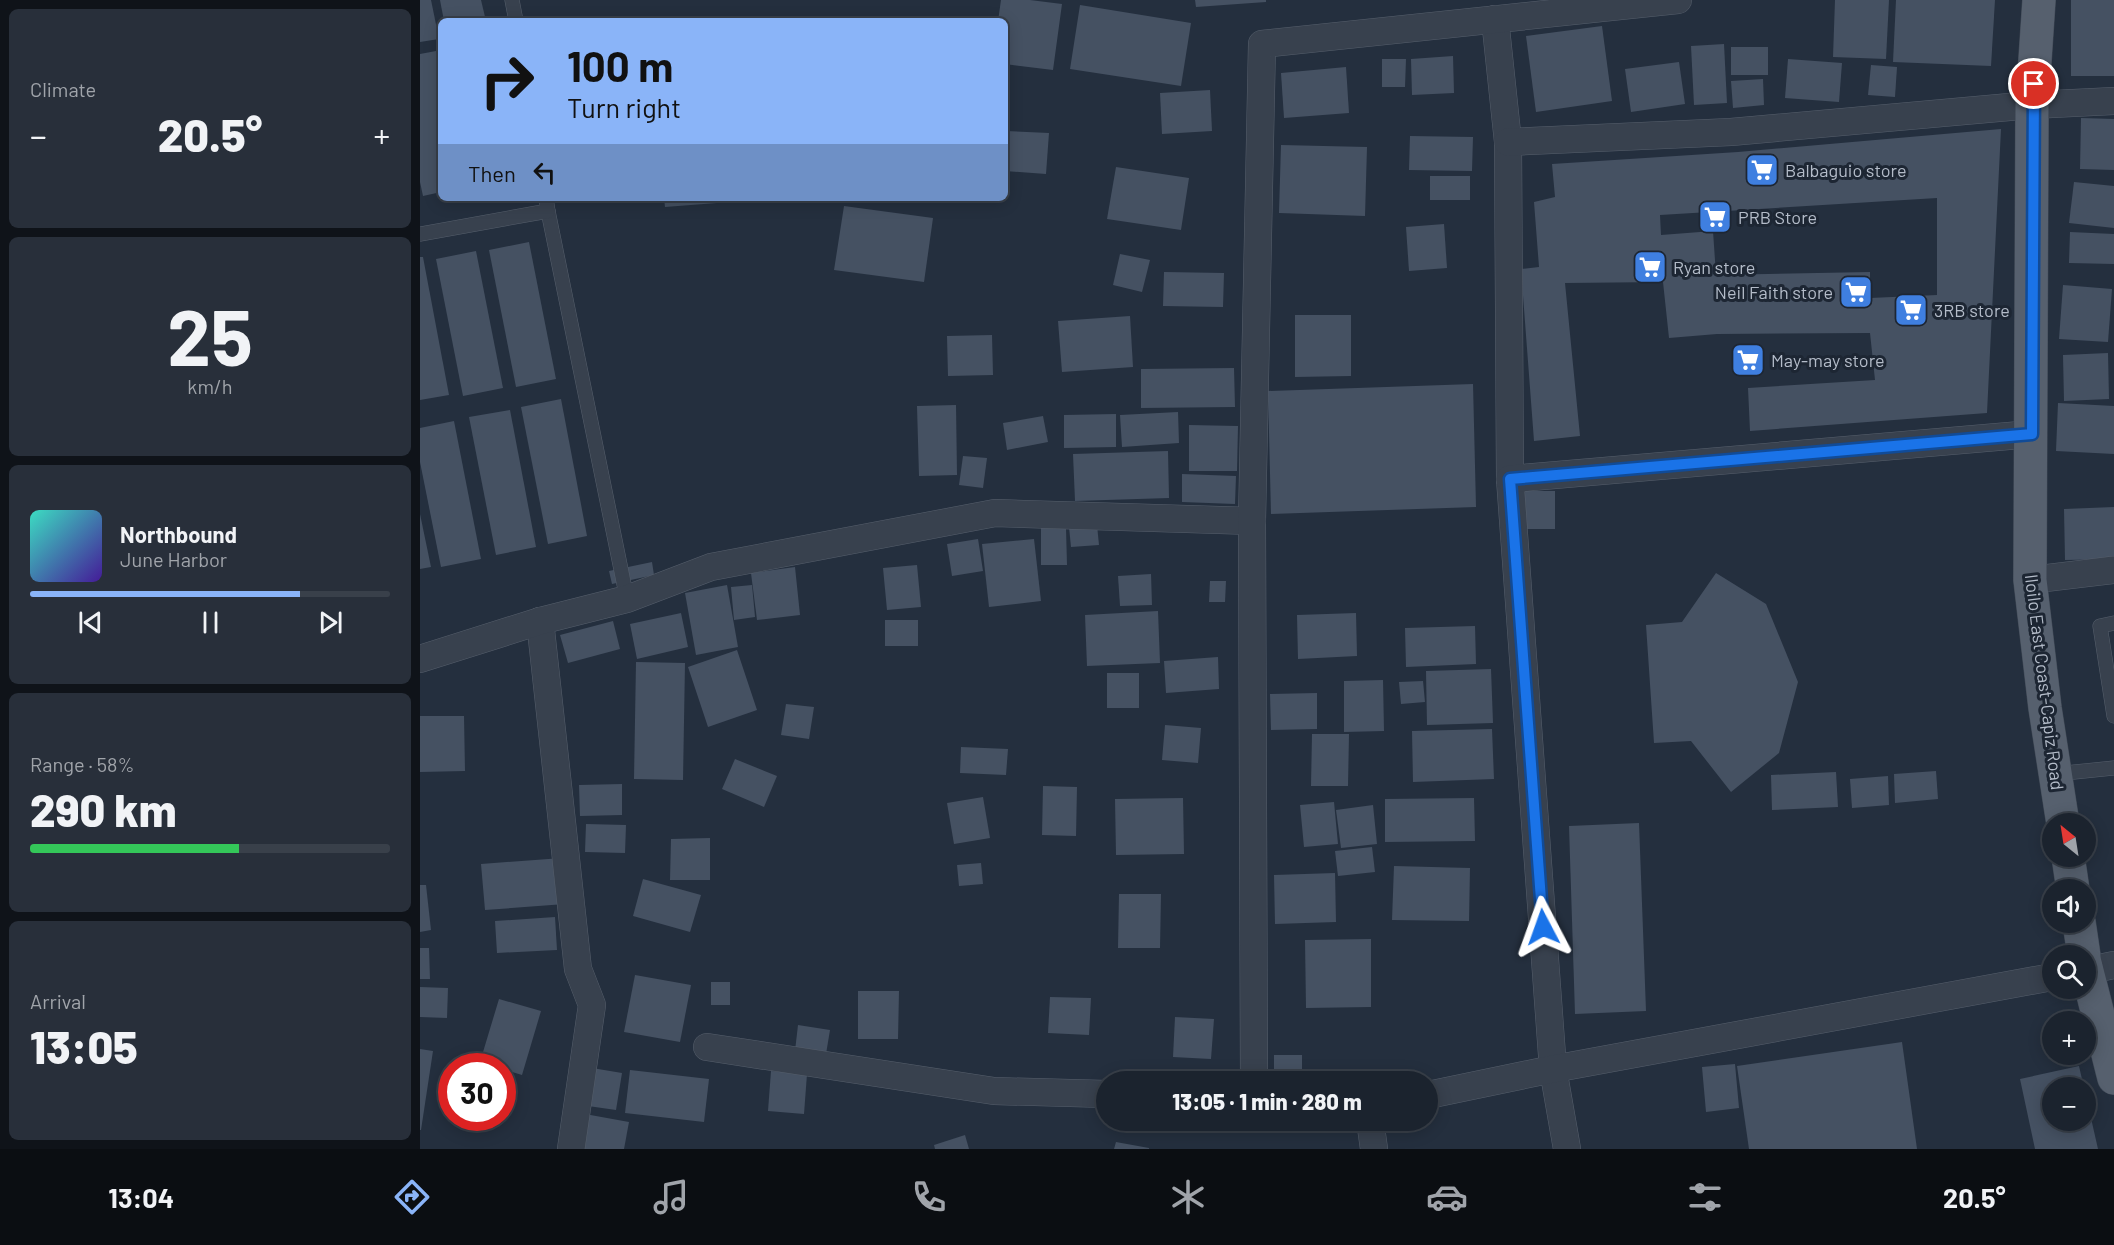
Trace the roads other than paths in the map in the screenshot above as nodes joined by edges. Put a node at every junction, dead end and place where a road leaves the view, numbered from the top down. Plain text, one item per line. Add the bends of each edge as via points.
1 (512, 0) edge
2 (1678, 0) edge
3 (2039, 0) edge
4 (515, 18) edge
5 (1495, 19) junction
6 (2114, 101) edge
7 (2032, 105) junction
8 (1508, 142) junction
9 (547, 204) edge
10 (420, 234) edge
11 (2032, 434) junction
12 (1510, 479) junction
13 (1252, 521) junction
14 (2114, 570) edge
15 (2030, 580) junction
16 (627, 599) junction
17 (540, 621) junction
18 (2114, 623) edge
19 (420, 659) edge
20 (2114, 716) edge
21 (2114, 768) edge
22 (2055, 774) junction
23 (2061, 813) edge
24 (2042, 979) edge
25 (2096, 990) edge
26 (707, 1047) dead end
27 (1553, 1069) junction
28 (1254, 1071) edge
29 (2114, 1078) edge
30 (1438, 1093) edge
31 (1096, 1094) edge
32 (1372, 1131) edge
33 (571, 1149) edge
34 (1374, 1149) edge
35 (1567, 1149) edge

1 - 4 lane
2 - 5 street
3 - 7 main road, Iloilo East Coast-Capiz Road
5 - 8 street
5 - 13 street via 1262,44
6 - 7 street
7 - 8 street via 1731,132
7 - 11 main road, Iloilo East Coast-Capiz Road
8 - 12 street
9 - 10 lane
9 - 16 lane
11 - 12 street
11 - 15 main road, Iloilo East Coast-Capiz Road
12 - 27 street
13 - 16 street via 995,513 711,567
13 - 28 street
14 - 15 street
15 - 22 main road, Iloilo East Coast-Capiz Road
16 - 17 street
17 - 19 street
17 - 33 street via 578,969 592,1005
18 - 20 lane via 2100,626
21 - 22 lane
22 - 23 main road, Iloilo East Coast-Capiz Road
24 - 27 street
25 - 29 main road
26 - 31 street via 994,1091
27 - 30 street
27 - 35 street
32 - 34 street

